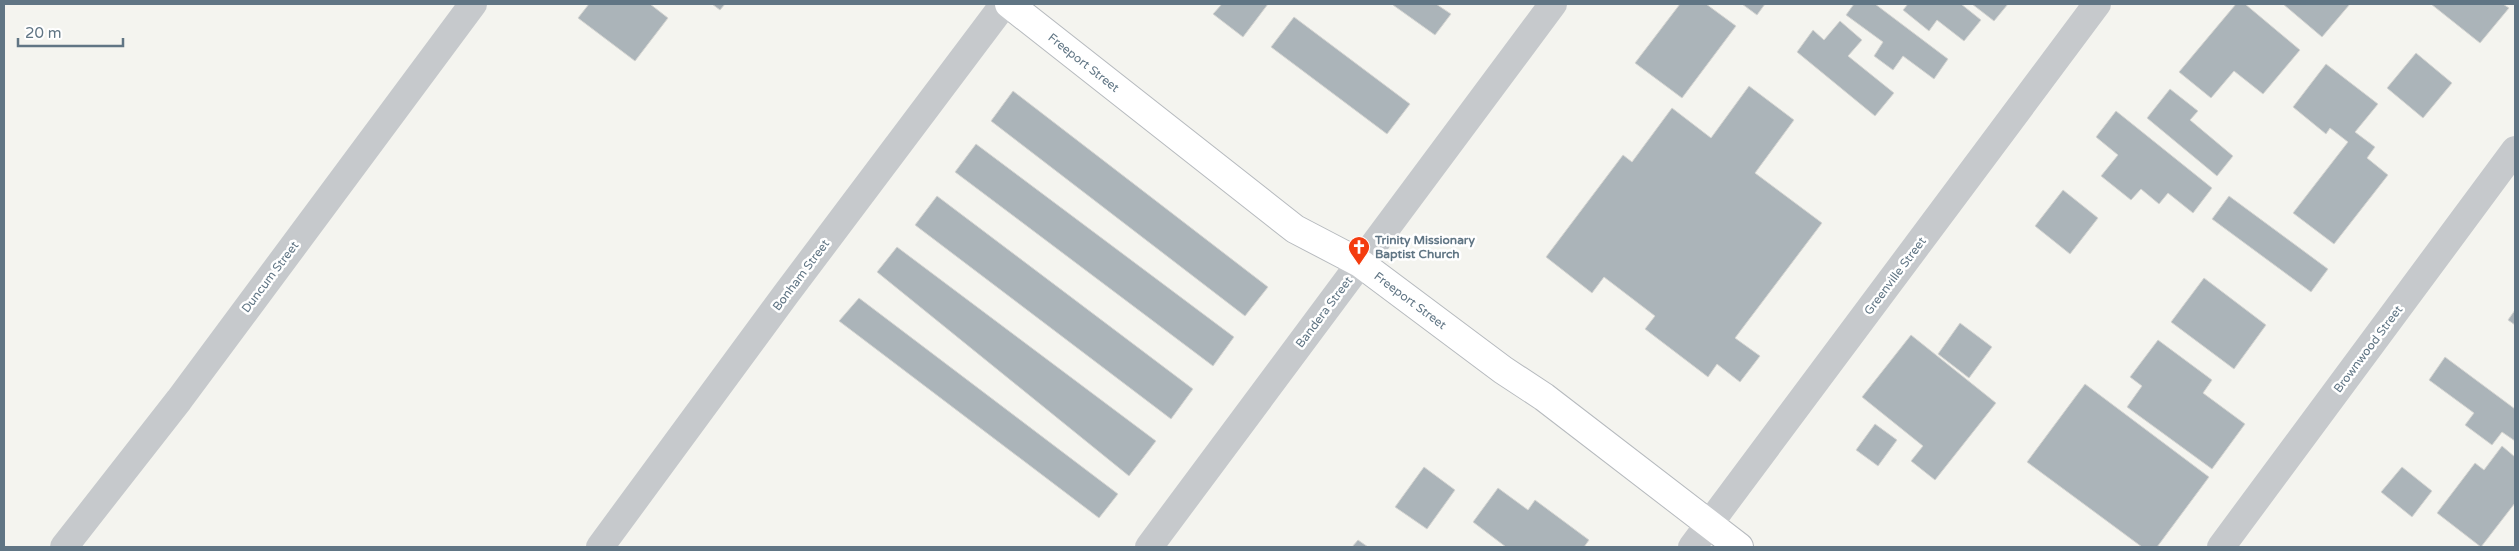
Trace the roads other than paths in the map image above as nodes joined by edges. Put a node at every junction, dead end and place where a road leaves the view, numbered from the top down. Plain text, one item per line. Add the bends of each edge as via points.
1 (473, 4) edge
2 (1004, 4) edge
3 (1009, 4) edge
4 (1553, 4) edge
5 (2096, 4) edge
6 (2515, 150) edge
7 (1360, 263) junction
8 (1709, 524) junction
9 (64, 547) edge
10 (600, 547) edge
11 (1149, 547) edge
12 (1692, 547) edge
13 (1740, 547) edge
14 (2221, 547) edge

1 - 9 street, Duncum Street via 179,400
2 - 10 street, Bonham Street
3 - 7 main road, Freeport Street via 1295,229
4 - 7 street, Bandera Street
5 - 8 street, Greenville Street
6 - 14 street, Brownwood Street
7 - 8 main road, Freeport Street via 1544,397
7 - 11 street, Bandera Street
8 - 12 street, Greenville Street
8 - 13 main road, Freeport Street

